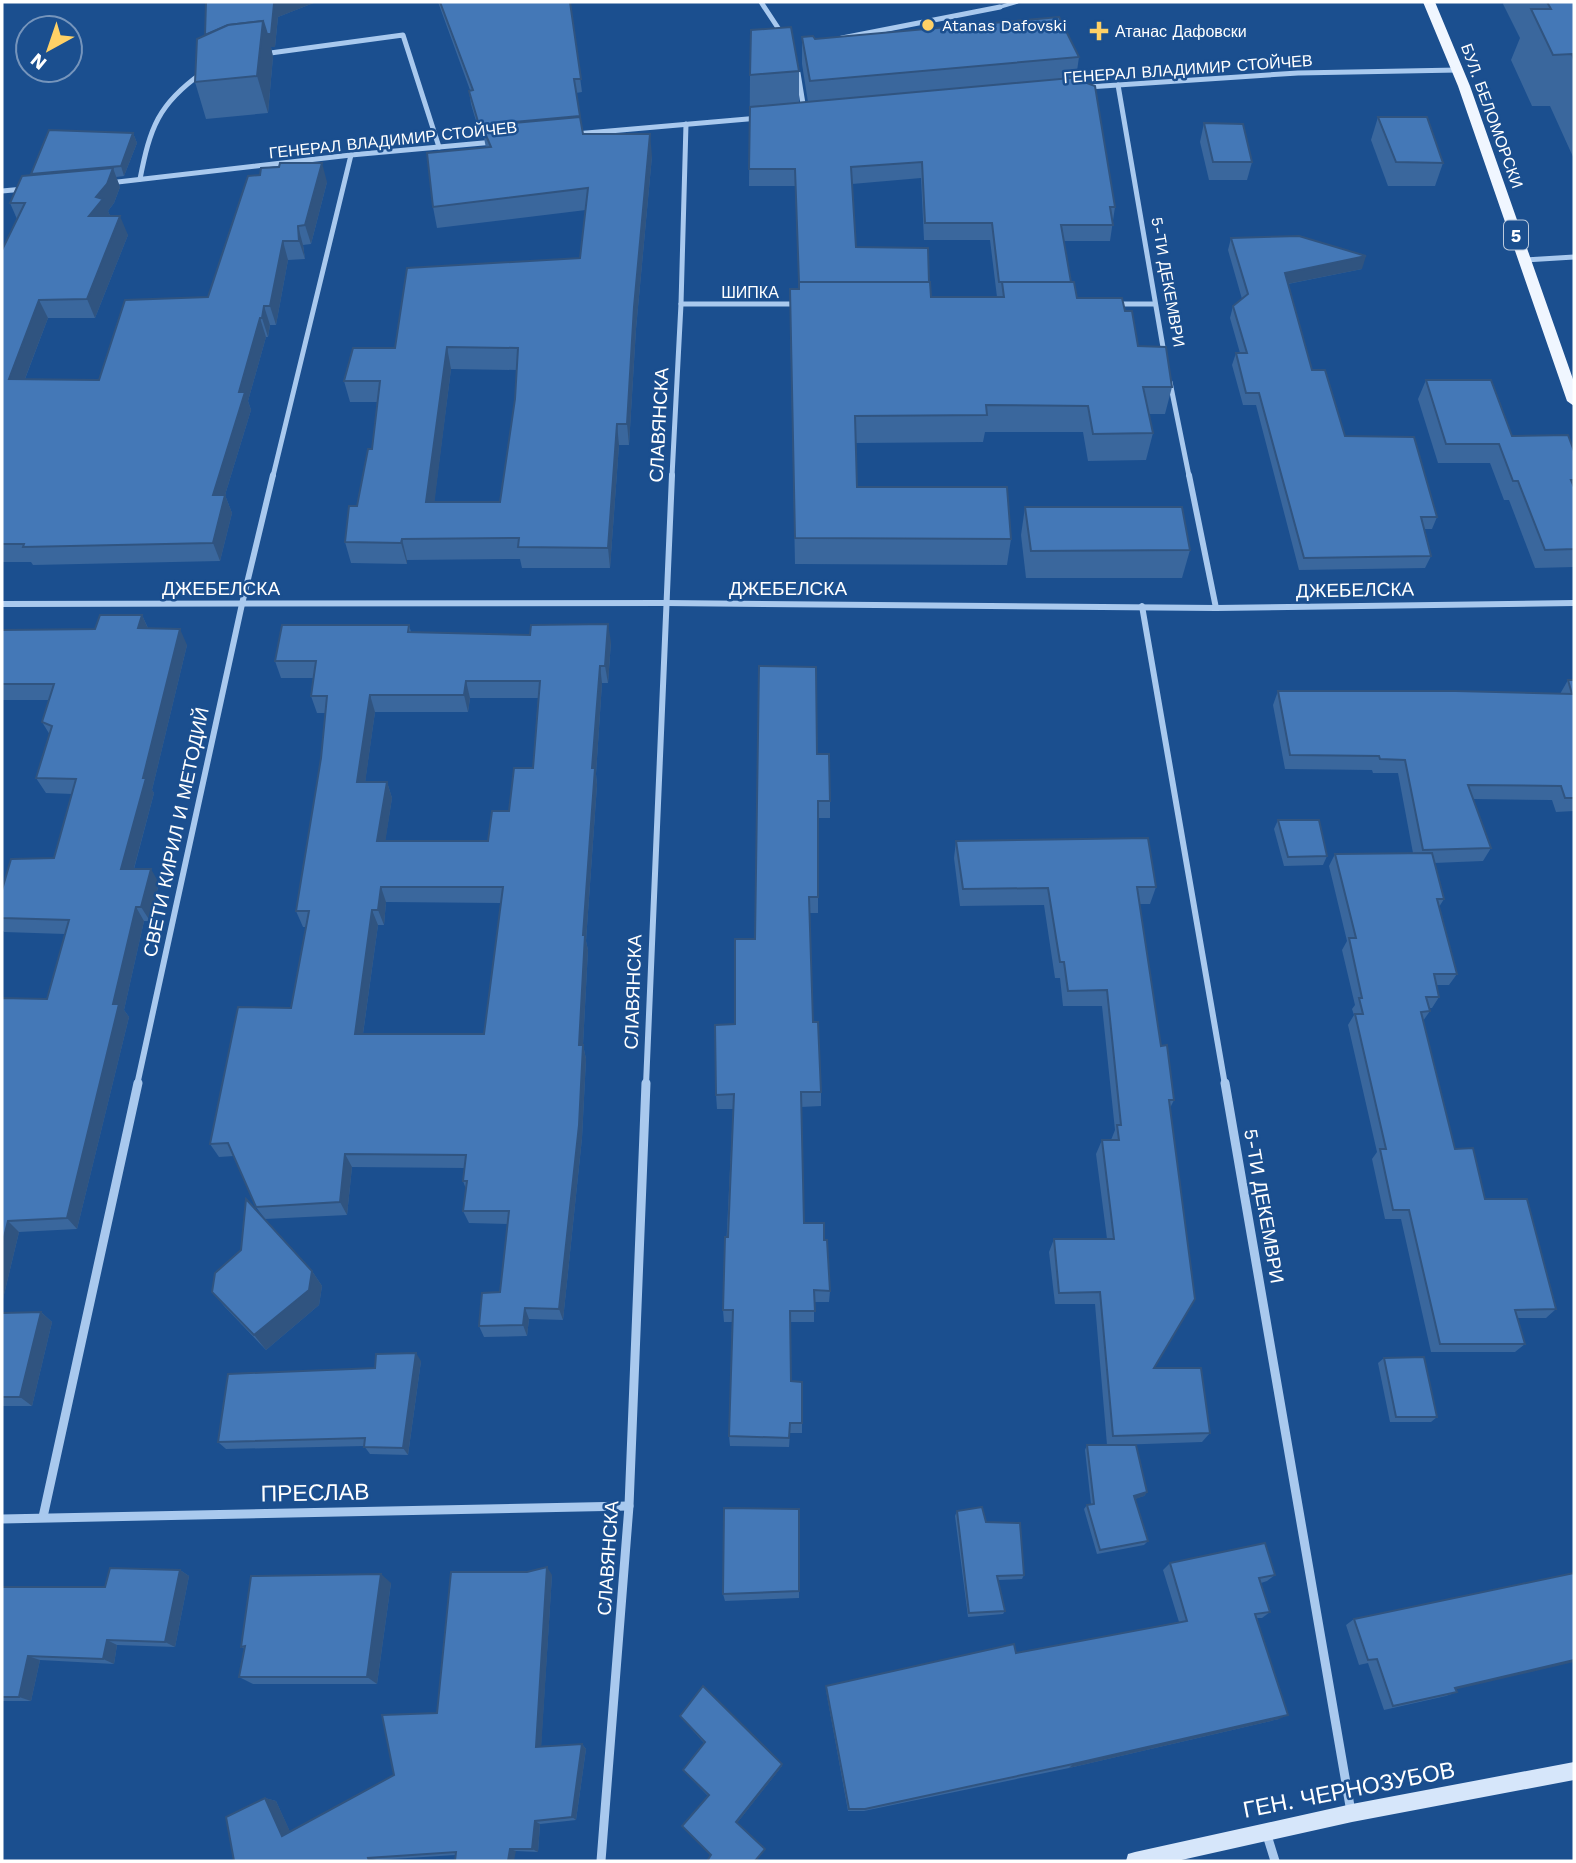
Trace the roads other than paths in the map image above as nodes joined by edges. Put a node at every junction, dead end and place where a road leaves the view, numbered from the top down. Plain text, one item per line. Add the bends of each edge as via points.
1 (761, 2) edge
2 (1017, 2) edge
3 (1429, 2) edge
4 (1000, 7) joint
5 (786, 40) edge
6 (834, 40) edge
7 (251, 55) edge
8 (796, 63) edge
9 (1458, 70) junction
10 (204, 72) edge
11 (1118, 85) junction
12 (1077, 88) edge
13 (791, 115) edge
14 (765, 117) edge
15 (686, 124) junction
16 (562, 135) edge
17 (508, 140) edge
18 (439, 147) junction
19 (351, 155) junction
20 (139, 179) junction
21 (105, 183) edge
22 (35, 189) edge
23 (2, 191) edge
24 (1574, 257) edge
25 (1525, 260) junction
26 (681, 304) junction
27 (807, 304) edge
28 (1113, 304) edge
29 (1154, 304) junction
30 (1165, 357) edge
31 (1168, 370) edge
32 (1574, 401) edge
33 (665, 603) junction
34 (1574, 603) edge
35 (2, 604) edge
36 (242, 604) junction
37 (1142, 606) junction
38 (1216, 608) junction
39 (628, 1506) junction
40 (43, 1517) junction
41 (2, 1519) edge
42 (1574, 1771) edge
43 (1352, 1813) junction
44 (1266, 1831) junction
45 (601, 1861) edge
46 (1135, 1861) edge
47 (1275, 1861) edge

1 - 5 street
2 - 4 lane
3 - 9 main road, БУЛ. БЕЛОМОРСКИ / 5
4 - 6 street
7 - 18 street via 403,35
8 - 13 street via 805,114
9 - 11 street, ГЕНЕРАЛ ВЛАДИМИР СТОЙЧЕВ via 1298,73
9 - 25 main road, БУЛ. БЕЛОМОРСКИ / 5
10 - 20 street via 163,105 150,128
11 - 12 street, ГЕНЕРАЛ ВЛАДИМИР СТОЙЧЕВ
11 - 29 street, 5-ТИ ДЕКЕМВРИ
14 - 15 street
15 - 16 street
15 - 26 street, СЛАВЯНСКА
17 - 18 street, ГЕНЕРАЛ ВЛАДИМИР СТОЙЧЕВ
18 - 19 street, ГЕНЕРАЛ ВЛАДИМИР СТОЙЧЕВ
19 - 20 street, ГЕНЕРАЛ ВЛАДИМИР СТОЙЧЕВ
19 - 36 street, СВЕТИ КИРИЛ И МЕТОДИЙ
20 - 21 street, ГЕНЕРАЛ ВЛАДИМИР СТОЙЧЕВ
22 - 23 street
24 - 25 street
25 - 32 main road, БУЛ. БЕЛОМОРСКИ / 5
26 - 27 street, ШИПКА
26 - 33 street, СЛАВЯНСКА
28 - 29 street
29 - 30 street, 5-ТИ ДЕКЕМВРИ
31 - 38 street, 5-ТИ ДЕКЕМВРИ
33 - 36 street, ДЖЕБЕЛСКА
33 - 37 street, ДЖЕБЕЛСКА
33 - 39 street, СЛАВЯНСКА
34 - 38 street, ДЖЕБЕЛСКА
35 - 36 street, ДЖЕБЕЛСКА
36 - 40 street, СВЕТИ КИРИЛ И МЕТОДИЙ
37 - 38 street, ДЖЕБЕЛСКА
37 - 43 street, 5-ТИ ДЕКЕМВРИ
39 - 40 street, ПРЕСЛАВ
39 - 45 street, СЛАВЯНСКА
40 - 41 street, ПРЕСЛАВ
42 - 43 street, ГЕН. ЧЕРНОЗУБОВ
43 - 44 street, ГЕН. ЧЕРНОЗУБОВ
44 - 46 street, ГЕН. ЧЕРНОЗУБОВ
44 - 47 street

